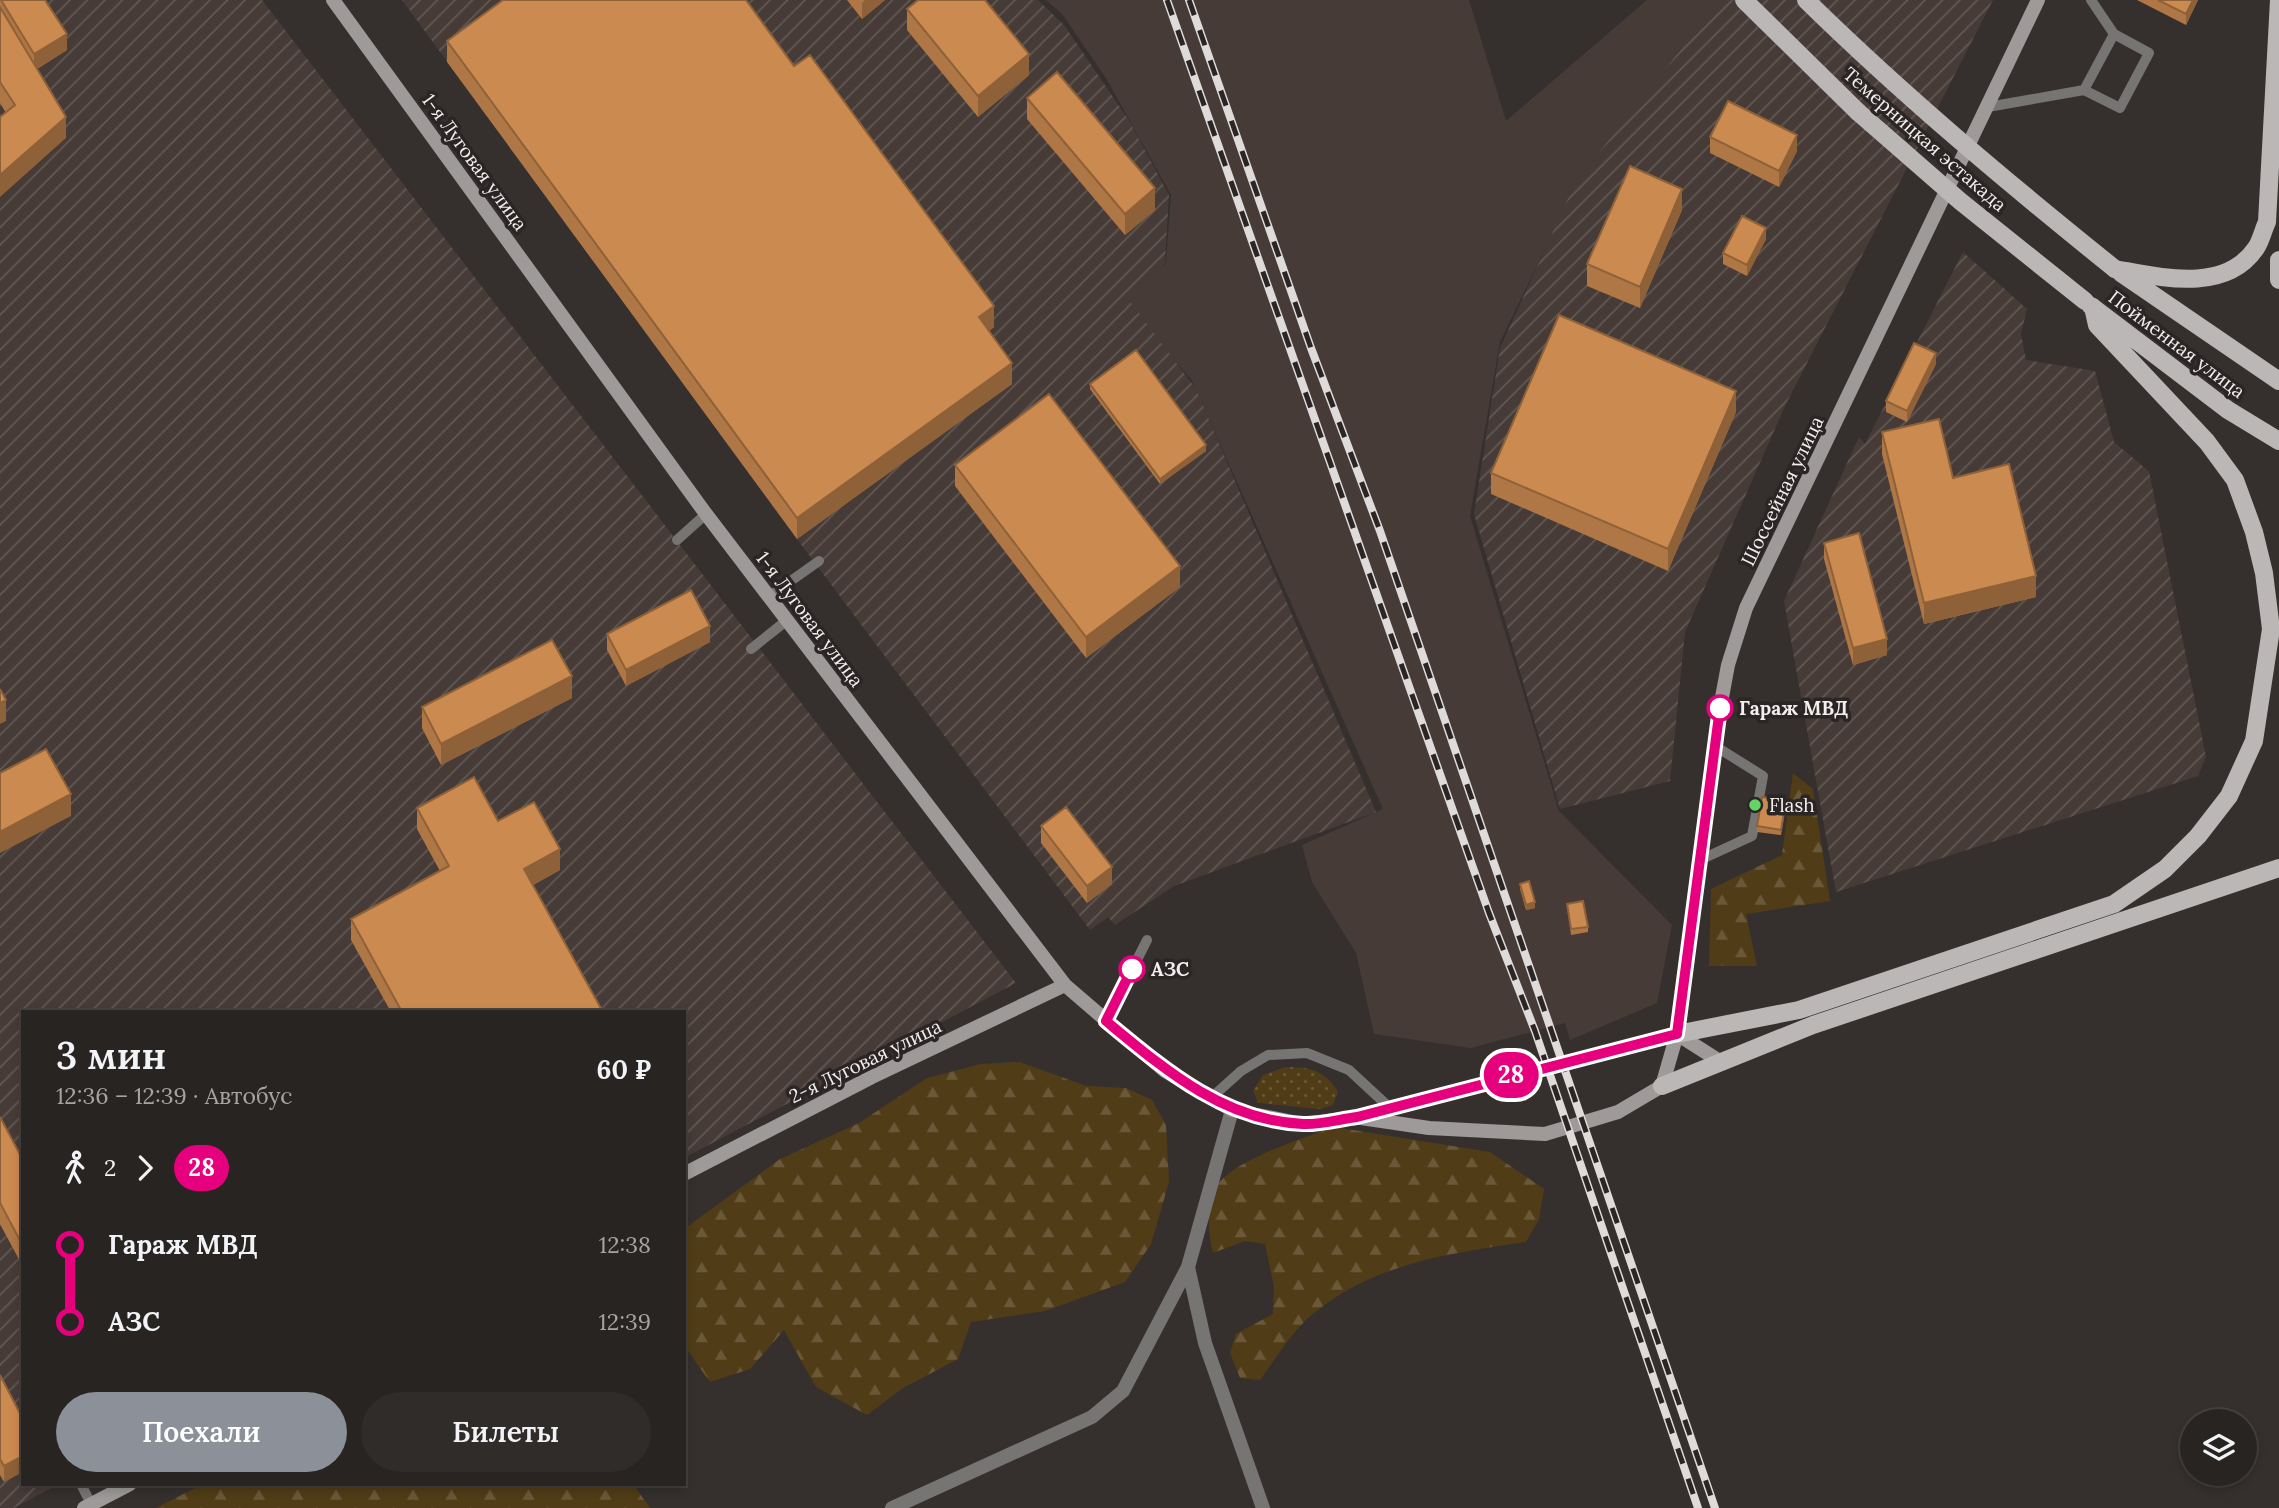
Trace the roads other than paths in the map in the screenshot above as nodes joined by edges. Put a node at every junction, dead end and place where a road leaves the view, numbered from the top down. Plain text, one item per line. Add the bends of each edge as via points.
1 (334, 0) edge
2 (1744, 0) edge
3 (1806, 0) edge
4 (2038, 0) edge
5 (2091, 0) edge
6 (2279, 0) edge
7 (2114, 34) junction
8 (2084, 90) junction
9 (1988, 107) junction
10 (2279, 260) edge
11 (2115, 269) junction
12 (2279, 280) edge
13 (2089, 304) junction
14 (2279, 381) edge
15 (2279, 441) edge
16 (706, 514) junction
17 (677, 540) dead end
18 (819, 561) dead end
19 (768, 597) junction
20 (786, 621) junction
21 (751, 649) dead end
22 (1715, 746) junction
23 (1700, 860) junction
24 (2279, 868) edge
25 (1147, 940) dead end
26 (1065, 985) junction
27 (1106, 1021) junction
28 (1677, 1034) junction
29 (1721, 1062) junction
30 (1661, 1086) junction
31 (1211, 1098) junction
32 (1389, 1107) junction
33 (1232, 1110) junction
34 (1357, 1117) junction
35 (686, 1173) edge
36 (1188, 1266) junction
37 (82, 1486) edge
38 (126, 1486) edge
39 (87, 1506) edge
40 (892, 1508) edge
41 (1264, 1508) edge

1 - 16 main road, 1-я Луговая улица
2 - 13 main road, Темерницкая эстакада, bridge via 1858,112
3 - 11 main road, Темерницкая эстакада, bridge via 1977,158
4 - 9 main road, Шоссейная улица
5 - 7 lane
6 - 11 main road via 2267,222 2256,247 2239,265 2207,278 2173,280
7 - 8 lane
7 - 8 lane via 2149,53 2120,108
8 - 9 lane
9 - 22 main road, Шоссейная улица via 1746,608 1728,665
10 - 12 main road
11 - 14 main road, Пойменная улица
13 - 15 main road, Пойменная улица via 2228,410
13 - 28 main road via 2097,325 2207,442 2235,480 2254,532 2271,629 2254,741 2229,796 2165,869 2115,904 1800,1010
16 - 17 lane
16 - 19 main road, 1-я Луговая улица
18 - 19 lane
19 - 20 main road, 1-я Луговая улица
20 - 21 lane
20 - 26 main road, 1-я Луговая улица
22 - 23 main road, Шоссейная улица
22 - 23 lane via 1763,776 1752,836
23 - 28 main road, Шоссейная улица
24 - 29 main road via 1813,1025
25 - 27 lane
26 - 27 main road, 1-я Луговая улица
26 - 35 main road, 2-я Луговая улица
27 - 31 main road, 1-я Луговая улица via 1165,1070
28 - 29 main road
28 - 30 main road
28 - 32 main road
29 - 30 main road
30 - 34 main road via 1618,1112 1545,1134 1429,1128
31 - 32 lane via 1268,1055 1307,1053 1349,1070
31 - 33 main road, 1-я Луговая улица
32 - 34 main road
33 - 34 main road, 1-я Луговая улица via 1303,1124
33 - 36 street
36 - 40 street via 1123,1391 1092,1418
36 - 41 street via 1205,1343
37 - 39 lane
38 - 39 main road

